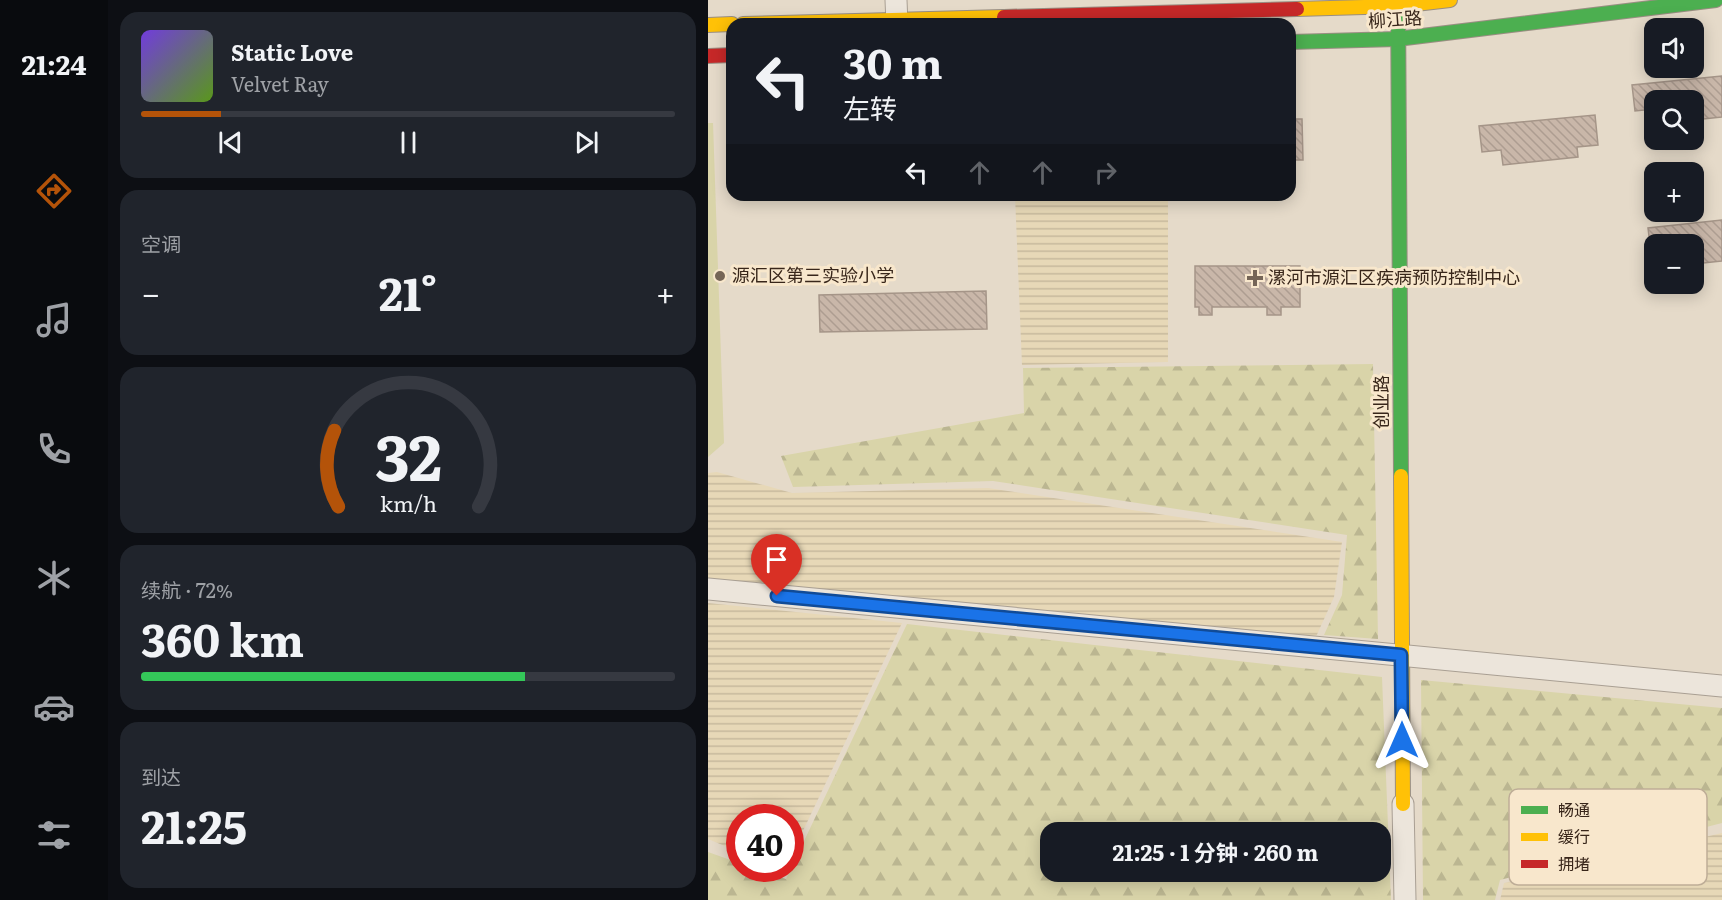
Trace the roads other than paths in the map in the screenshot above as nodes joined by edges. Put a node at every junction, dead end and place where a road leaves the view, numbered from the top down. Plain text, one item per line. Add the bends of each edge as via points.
1 (896, 0) edge
2 (1450, 0) edge
3 (1716, 0) edge
4 (1398, 3) edge
5 (897, 18) edge
6 (930, 18) edge
7 (726, 24) edge
8 (708, 25) edge
9 (1397, 39) junction
10 (1296, 42) edge
11 (726, 55) edge
12 (708, 56) edge
13 (708, 590) edge
14 (1401, 655) junction
15 (1722, 686) edge
16 (1402, 804) joint
17 (1405, 900) edge

1 - 5 street
2 - 4 street, 柳江路
3 - 9 street, 柳江路
4 - 6 street, 柳江路
4 - 9 street, 创业路
7 - 8 street
9 - 10 street, 柳江路
9 - 14 street, 创业路
11 - 12 street
13 - 14 street
14 - 15 street
14 - 16 street, 创业路
16 - 17 street

